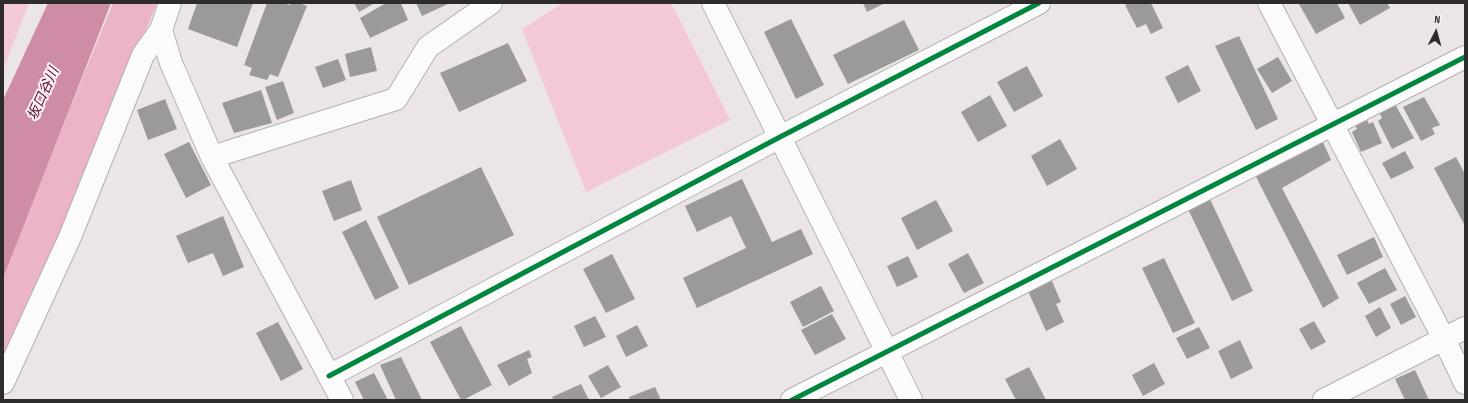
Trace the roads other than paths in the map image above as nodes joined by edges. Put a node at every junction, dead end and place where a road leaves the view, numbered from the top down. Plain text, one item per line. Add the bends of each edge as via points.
1 (170, 3) edge
2 (491, 3) edge
3 (713, 3) edge
4 (1039, 3) edge
5 (1269, 3) edge
6 (161, 30) junction
7 (1465, 57) edge
8 (1332, 124) junction
9 (780, 137) junction
10 (212, 157) junction
11 (1465, 328) edge
12 (1444, 339) junction
13 (887, 351) junction
14 (329, 376) junction
15 (3, 383) edge
16 (1465, 383) edge
17 (342, 400) edge
18 (792, 400) edge
19 (911, 400) edge
20 (1324, 400) edge

1 - 6 street
2 - 10 street via 428,47 396,99
3 - 9 street
4 - 9 street
5 - 8 street
6 - 10 street via 171,63
6 - 15 street via 143,55 70,237
7 - 8 street
8 - 12 street
8 - 13 street
9 - 13 street
9 - 14 street
10 - 14 street
11 - 12 street
12 - 16 street
12 - 20 street
13 - 18 street
13 - 19 street
14 - 17 street

